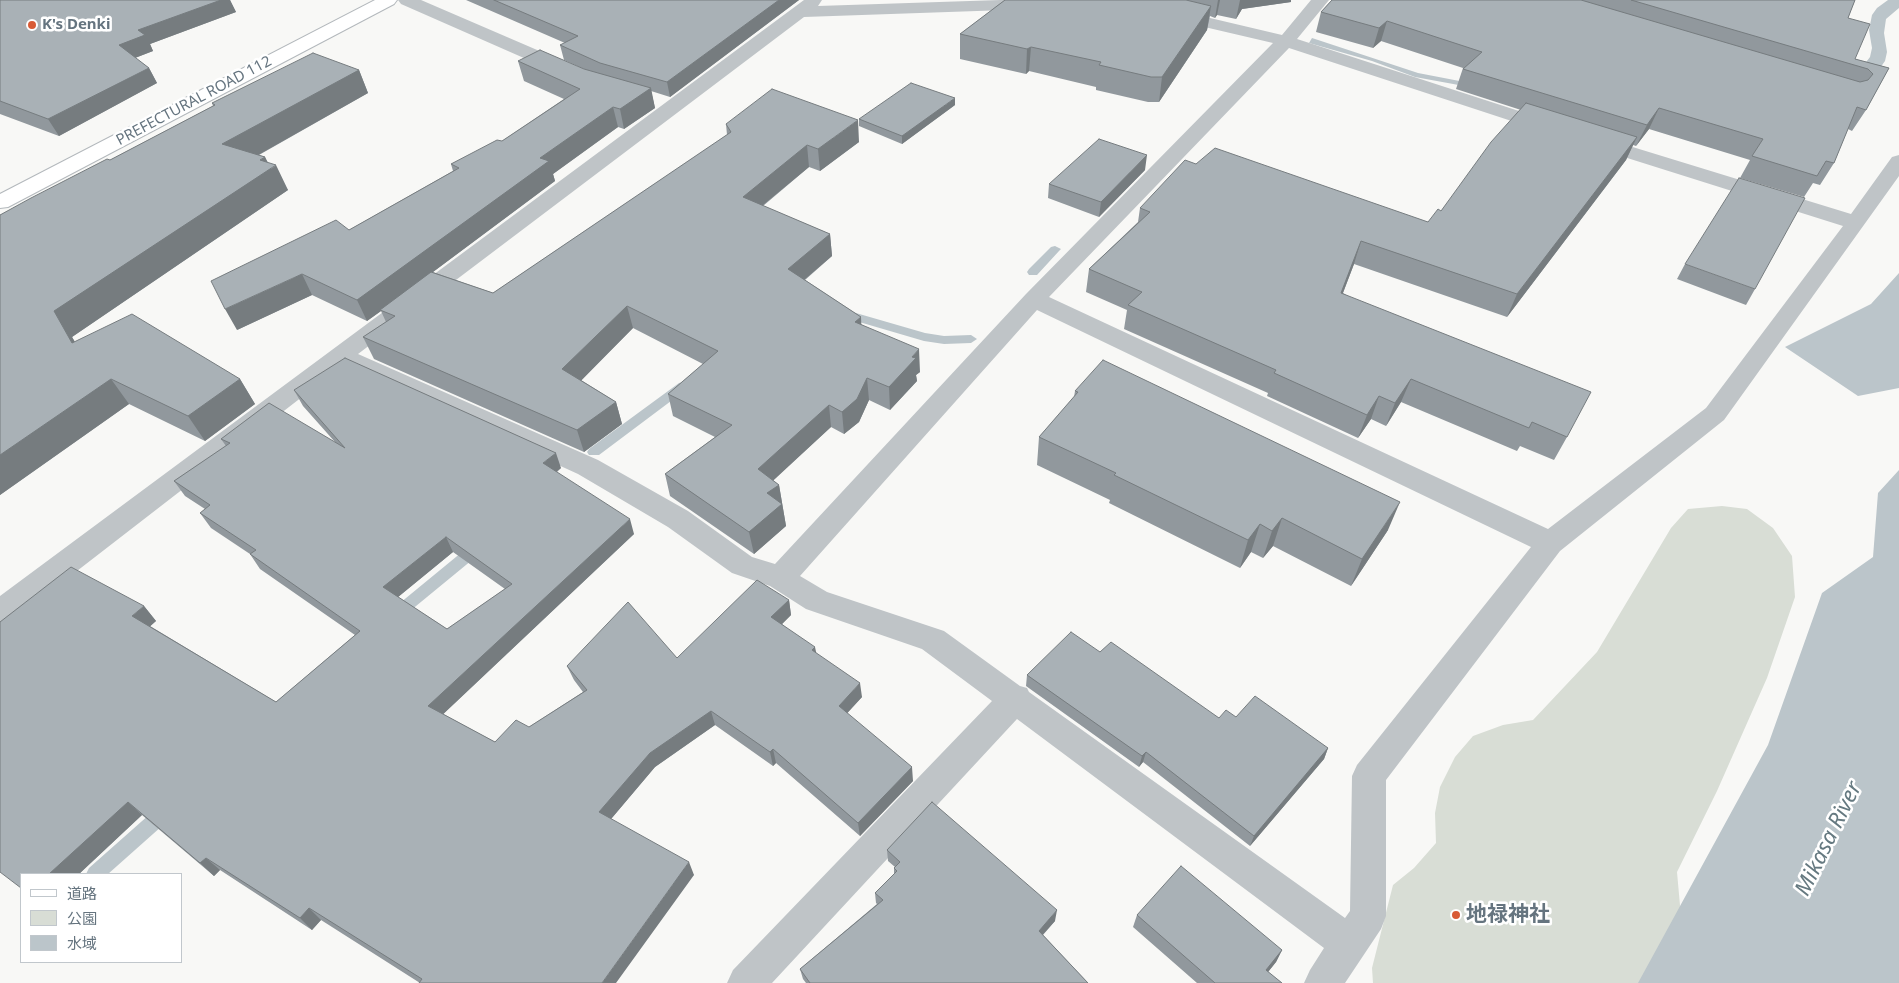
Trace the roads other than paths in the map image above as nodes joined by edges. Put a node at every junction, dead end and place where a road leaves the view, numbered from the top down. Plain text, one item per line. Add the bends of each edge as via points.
1 (388, 0) edge
2 (406, 0) edge
3 (1320, 0) edge
4 (1056, 4) edge
5 (807, 6) edge
6 (1154, 10) edge
7 (1286, 41) junction
8 (577, 75) edge
9 (648, 98) edge
10 (675, 106) junction
11 (1899, 161) edge
12 (0, 202) edge
13 (1856, 223) junction
14 (1034, 299) junction
15 (340, 356) junction
16 (1550, 543) junction
17 (780, 578) junction
18 (0, 613) edge
19 (1016, 698) junction
20 (1349, 944) junction
21 (746, 983) edge
22 (1323, 983) edge

1 - 12 main road, PREFECTURAL ROAD 112
2 - 8 street
3 - 7 street
4 - 5 street
5 - 10 street
6 - 7 street
7 - 13 street
7 - 14 street
9 - 10 street
10 - 15 street
11 - 13 street
13 - 16 street via 1715,414
14 - 16 street
14 - 17 street
15 - 17 street via 588,467 678,519 742,565
15 - 18 street
16 - 20 street via 1369,776 1368,916
17 - 19 street via 817,601 933,640
19 - 20 street
19 - 21 street
20 - 22 street

